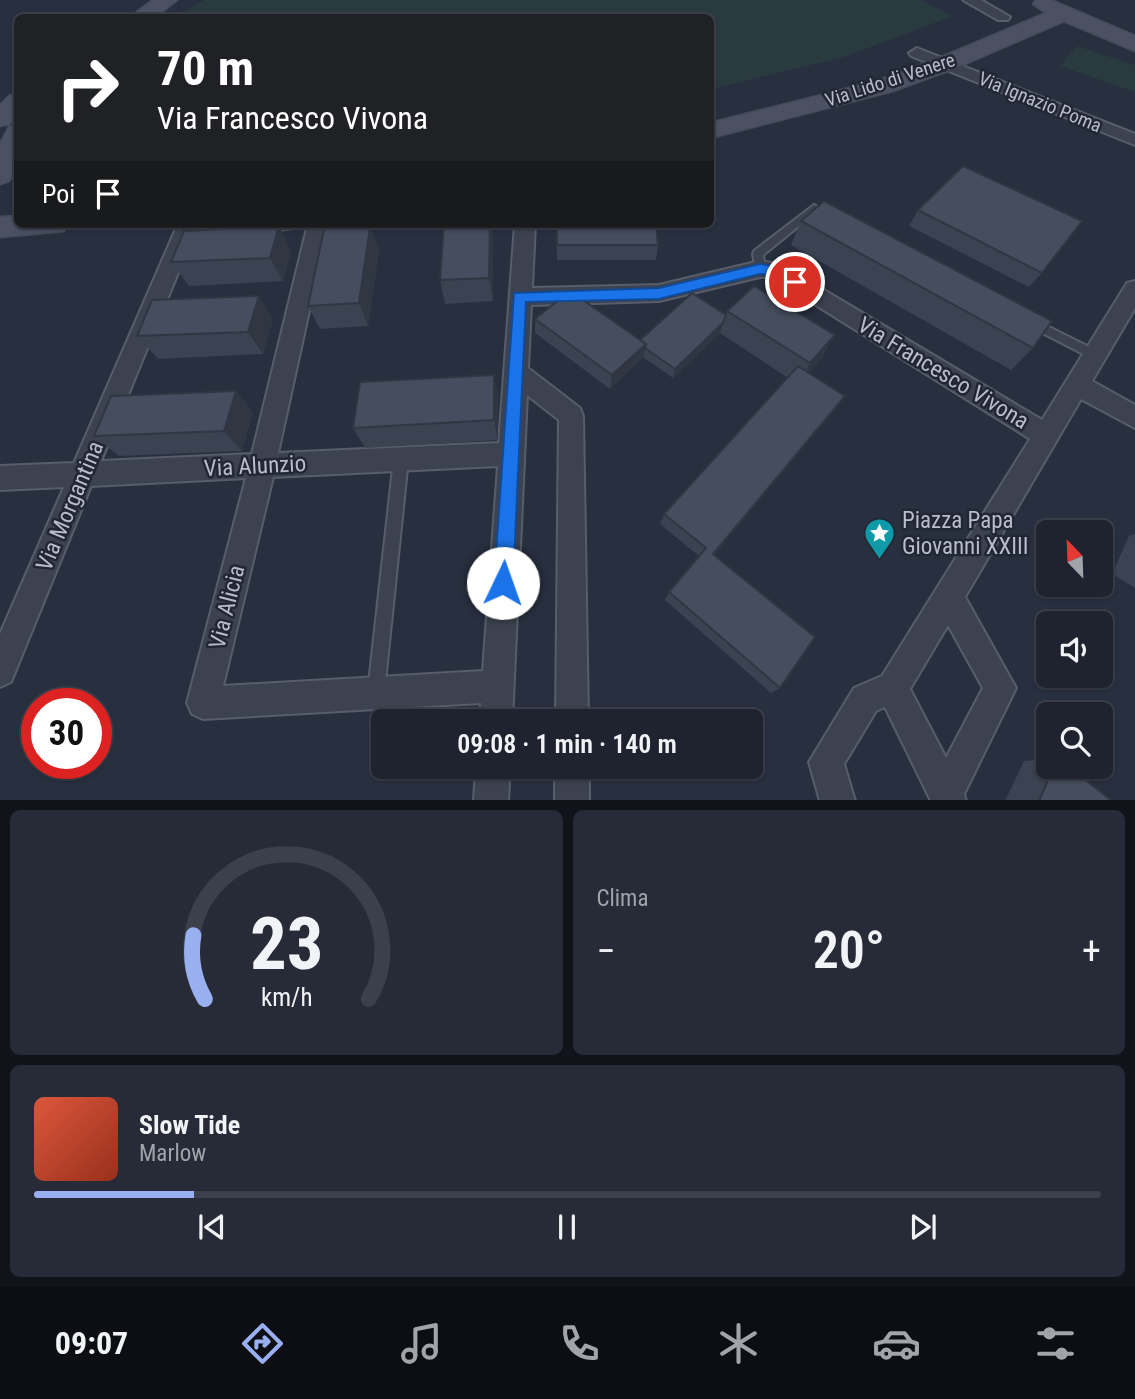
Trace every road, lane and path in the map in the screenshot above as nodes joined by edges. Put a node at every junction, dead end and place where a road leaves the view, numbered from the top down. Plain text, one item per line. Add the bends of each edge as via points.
1 (167, 0) edge
2 (970, 0) edge
3 (1036, 1) edge
4 (1064, 13) junction
5 (145, 14) edge
6 (1003, 17) junction
7 (1135, 44) edge
8 (917, 53) junction
9 (945, 64) junction
10 (14, 105) edge
11 (714, 111) edge
12 (0, 119) edge
13 (714, 130) edge
14 (14, 141) edge
15 (1135, 141) edge
16 (1, 169) edge
17 (14, 190) edge
18 (839, 221) edge
19 (270, 228) edge
20 (317, 228) edge
21 (525, 228) edge
22 (247, 231) edge
23 (188, 234) edge
24 (760, 269) junction
25 (1135, 289) edge
26 (519, 297) junction
27 (1021, 317) edge
28 (1095, 355) junction
29 (515, 371) junction
30 (1077, 385) junction
31 (1135, 417) edge
32 (1046, 436) junction
33 (511, 454) junction
34 (401, 459) junction
35 (262, 466) junction
36 (83, 474) junction
37 (0, 478) edge
38 (948, 596) junction
39 (0, 671) edge
40 (498, 687) junction
41 (893, 688) junction
42 (376, 693) junction
43 (497, 709) edge
44 (572, 709) edge
45 (492, 779) edge
46 (572, 779) edge
47 (948, 797) edge
48 (491, 800) edge
49 (572, 800) edge
50 (838, 800) edge

1 - 5 street
2 - 6 street
3 - 4 street
3 - 6 street, Via Lido di Venere
4 - 7 street
4 - 9 street, Via Lido di Venere
6 - 8 street, Via Lido di Venere
8 - 9 street, Via Ignazio Poma
8 - 11 street, Via Lido di Venere
9 - 13 street, Via Lido di Venere via 885,86
9 - 15 street, Via Ignazio Poma
10 - 12 street
14 - 16 street
16 - 17 street via 7,187
18 - 24 lane via 814,208 758,254
19 - 22 lane
20 - 35 street, Via Alicia
21 - 26 street
23 - 36 street, Via Morgantina
24 - 26 street via 659,293
24 - 32 street, Via Francesco Vivona via 775,270
25 - 28 street
26 - 29 street
27 - 28 lane
28 - 30 street
29 - 33 street
29 - 44 street via 571,416
30 - 31 street
30 - 32 street
32 - 38 street
33 - 34 street, Via Alunzio
33 - 40 street
34 - 35 street, Via Alunzio
34 - 42 lane
35 - 36 street, Via Alunzio
35 - 42 street, Via Alicia via 202,703
36 - 37 street, Via Alunzio
36 - 39 street, Via Morgantina
38 - 41 street
38 - 47 street via 1000,688
40 - 42 street, Via Alicia
40 - 43 street
41 - 47 street
41 - 50 street via 865,699 826,762
45 - 48 street
46 - 49 street

